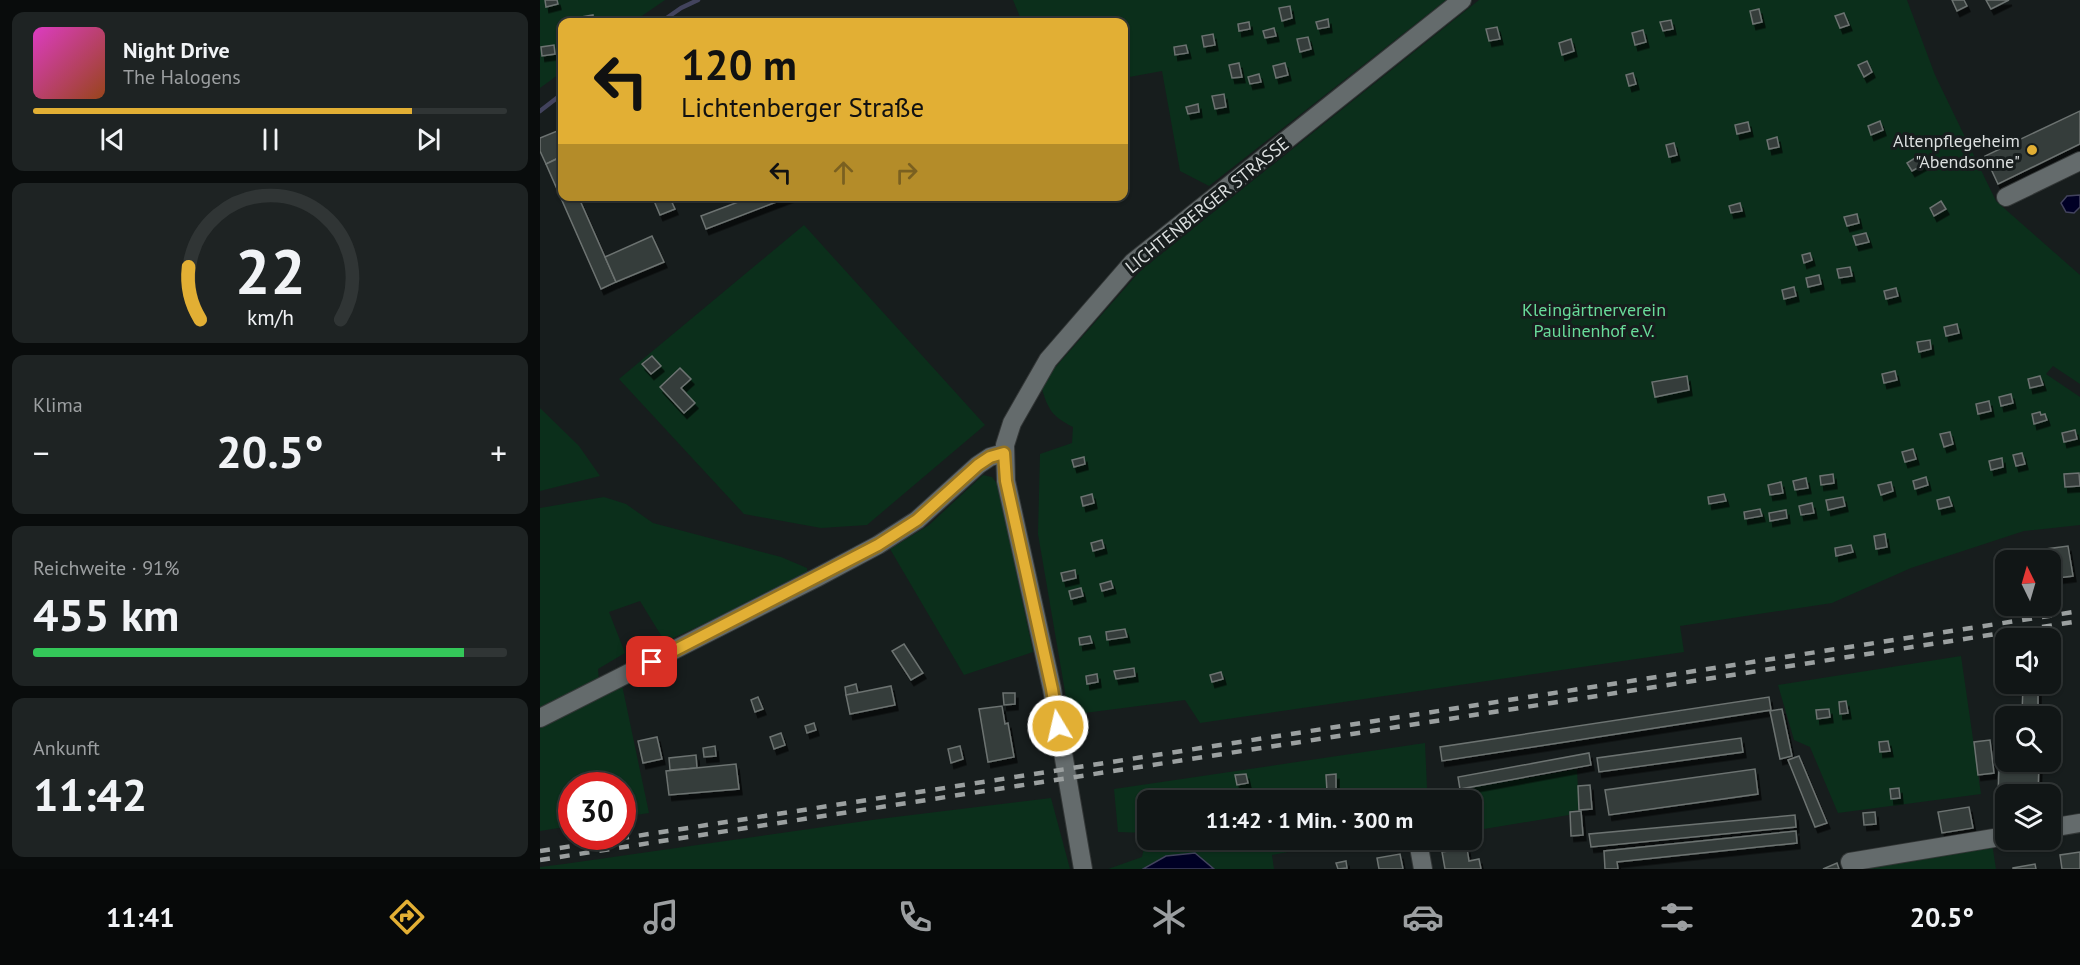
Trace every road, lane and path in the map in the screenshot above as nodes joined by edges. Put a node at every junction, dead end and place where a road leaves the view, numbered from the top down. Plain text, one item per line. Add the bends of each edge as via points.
1 (1462, 0) edge
2 (2080, 161) edge
3 (2006, 197) dead end
4 (1004, 453) junction
5 (540, 718) edge
6 (2080, 824) edge
7 (2061, 827) edge
8 (1995, 838) edge
9 (1420, 850) edge
10 (1851, 865) edge
11 (1083, 869) edge
12 (1423, 869) edge

1 - 4 street, LICHTENBERGER STRASSE via 1133,262 1048,360 1012,423
2 - 3 street
4 - 5 street via 978,465 917,520 878,545
4 - 11 street, LICHTENBERGER STRASSE via 1006,481 1052,689
6 - 7 street
8 - 10 street
9 - 12 street

